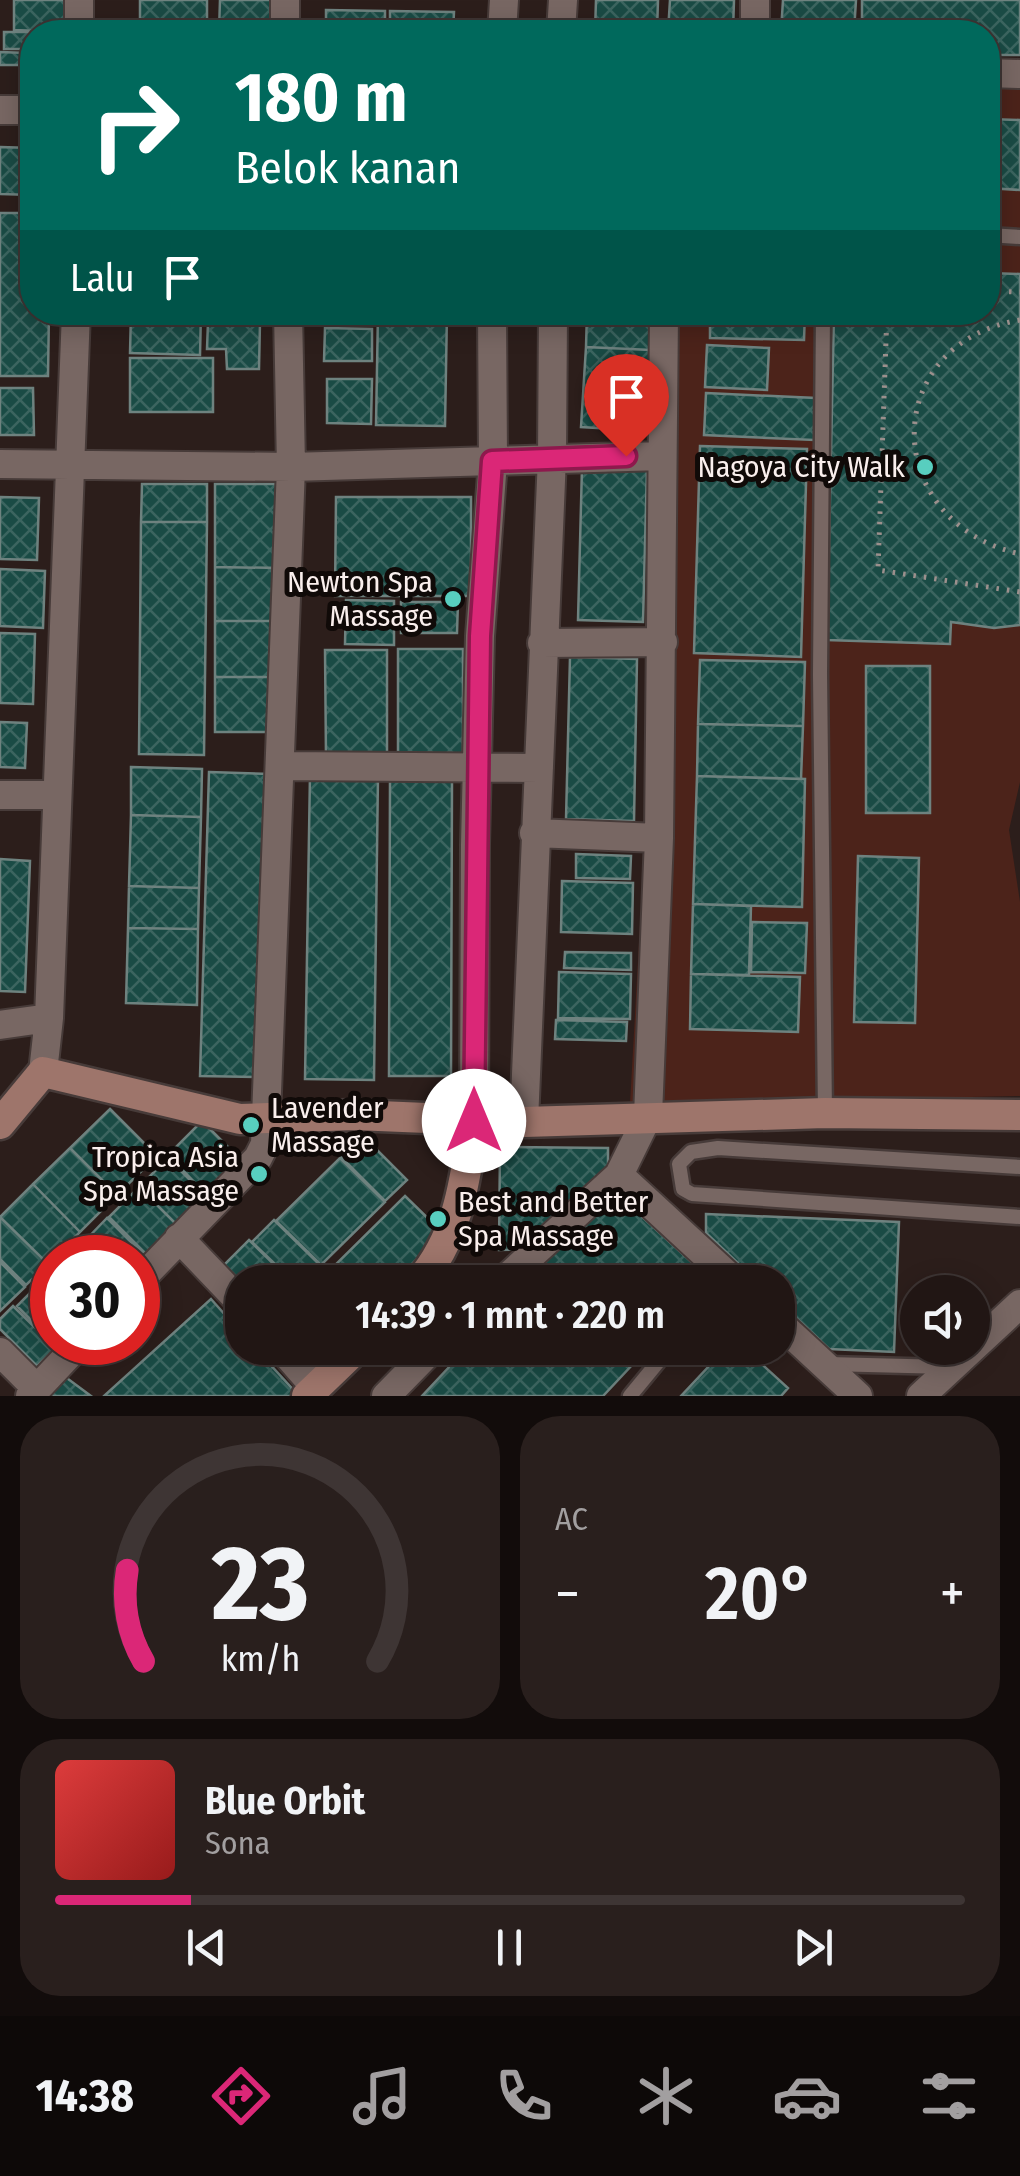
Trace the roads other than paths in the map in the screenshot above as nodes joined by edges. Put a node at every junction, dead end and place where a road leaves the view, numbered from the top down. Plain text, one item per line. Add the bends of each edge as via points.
1 (75, 325) edge
2 (288, 325) edge
3 (492, 325) edge
4 (553, 325) edge
5 (664, 325) edge
6 (822, 325) edge
7 (662, 456) junction
8 (552, 457) junction
9 (492, 461) junction
10 (0, 464) edge
11 (68, 464) junction
12 (291, 467) junction
13 (662, 642) junction
14 (542, 643) junction
15 (282, 766) junction
16 (477, 767) junction
17 (539, 768) junction
18 (0, 794) edge
19 (55, 795) junction
20 (534, 833) junction
21 (659, 838) junction
22 (50, 1018) junction
23 (0, 1025) edge
24 (43, 1072) junction
25 (824, 1112) junction
26 (1020, 1115) edge
27 (648, 1116) junction
28 (267, 1118) junction
29 (474, 1121) junction
30 (524, 1122) junction
31 (0, 1124) edge
32 (1020, 1167) edge
33 (619, 1176) junction
34 (1020, 1217) edge
35 (178, 1238) junction
36 (160, 1258) edge
37 (433, 1265) edge
38 (521, 1265) edge
39 (716, 1265) edge
40 (225, 1286) edge
41 (1020, 1304) edge
42 (795, 1338) edge
43 (0, 1352) edge
44 (823, 1364) junction
45 (59, 1365) edge
46 (293, 1365) edge
47 (339, 1365) edge
48 (416, 1365) edge
49 (656, 1365) edge
50 (951, 1367) junction
51 (311, 1391) edge
52 (34, 1392) edge
53 (386, 1396) edge
54 (630, 1396) edge
55 (858, 1396) edge
56 (920, 1396) edge

1 - 11 street
2 - 12 street
3 - 9 street
4 - 8 street
5 - 7 street
6 - 25 lane
7 - 8 street
7 - 13 street
8 - 9 street
8 - 14 street
9 - 12 street
9 - 16 street
10 - 11 street
11 - 12 street
11 - 19 street
12 - 15 street
13 - 14 street
13 - 21 street
14 - 17 street
15 - 16 street
15 - 28 street
16 - 17 street
16 - 29 street
17 - 20 street
18 - 19 street
19 - 22 street
20 - 21 street
20 - 30 street
21 - 27 street
22 - 23 street
22 - 24 street
24 - 28 street via 223,1118
24 - 31 street
25 - 26 street
25 - 27 street
27 - 30 street
27 - 33 street
28 - 29 street via 355,1114
28 - 35 street via 258,1158
29 - 30 street
29 - 37 street via 458,1213 446,1250
32 - 34 lane via 718,1148 691,1152 679,1164 682,1189 692,1194
33 - 38 street
33 - 39 street
35 - 36 street
35 - 40 street
41 - 50 street
42 - 44 street
43 - 52 street
44 - 50 lane
44 - 55 street
45 - 52 street
46 - 51 street
47 - 51 street
48 - 53 street
49 - 54 lane
50 - 56 street

